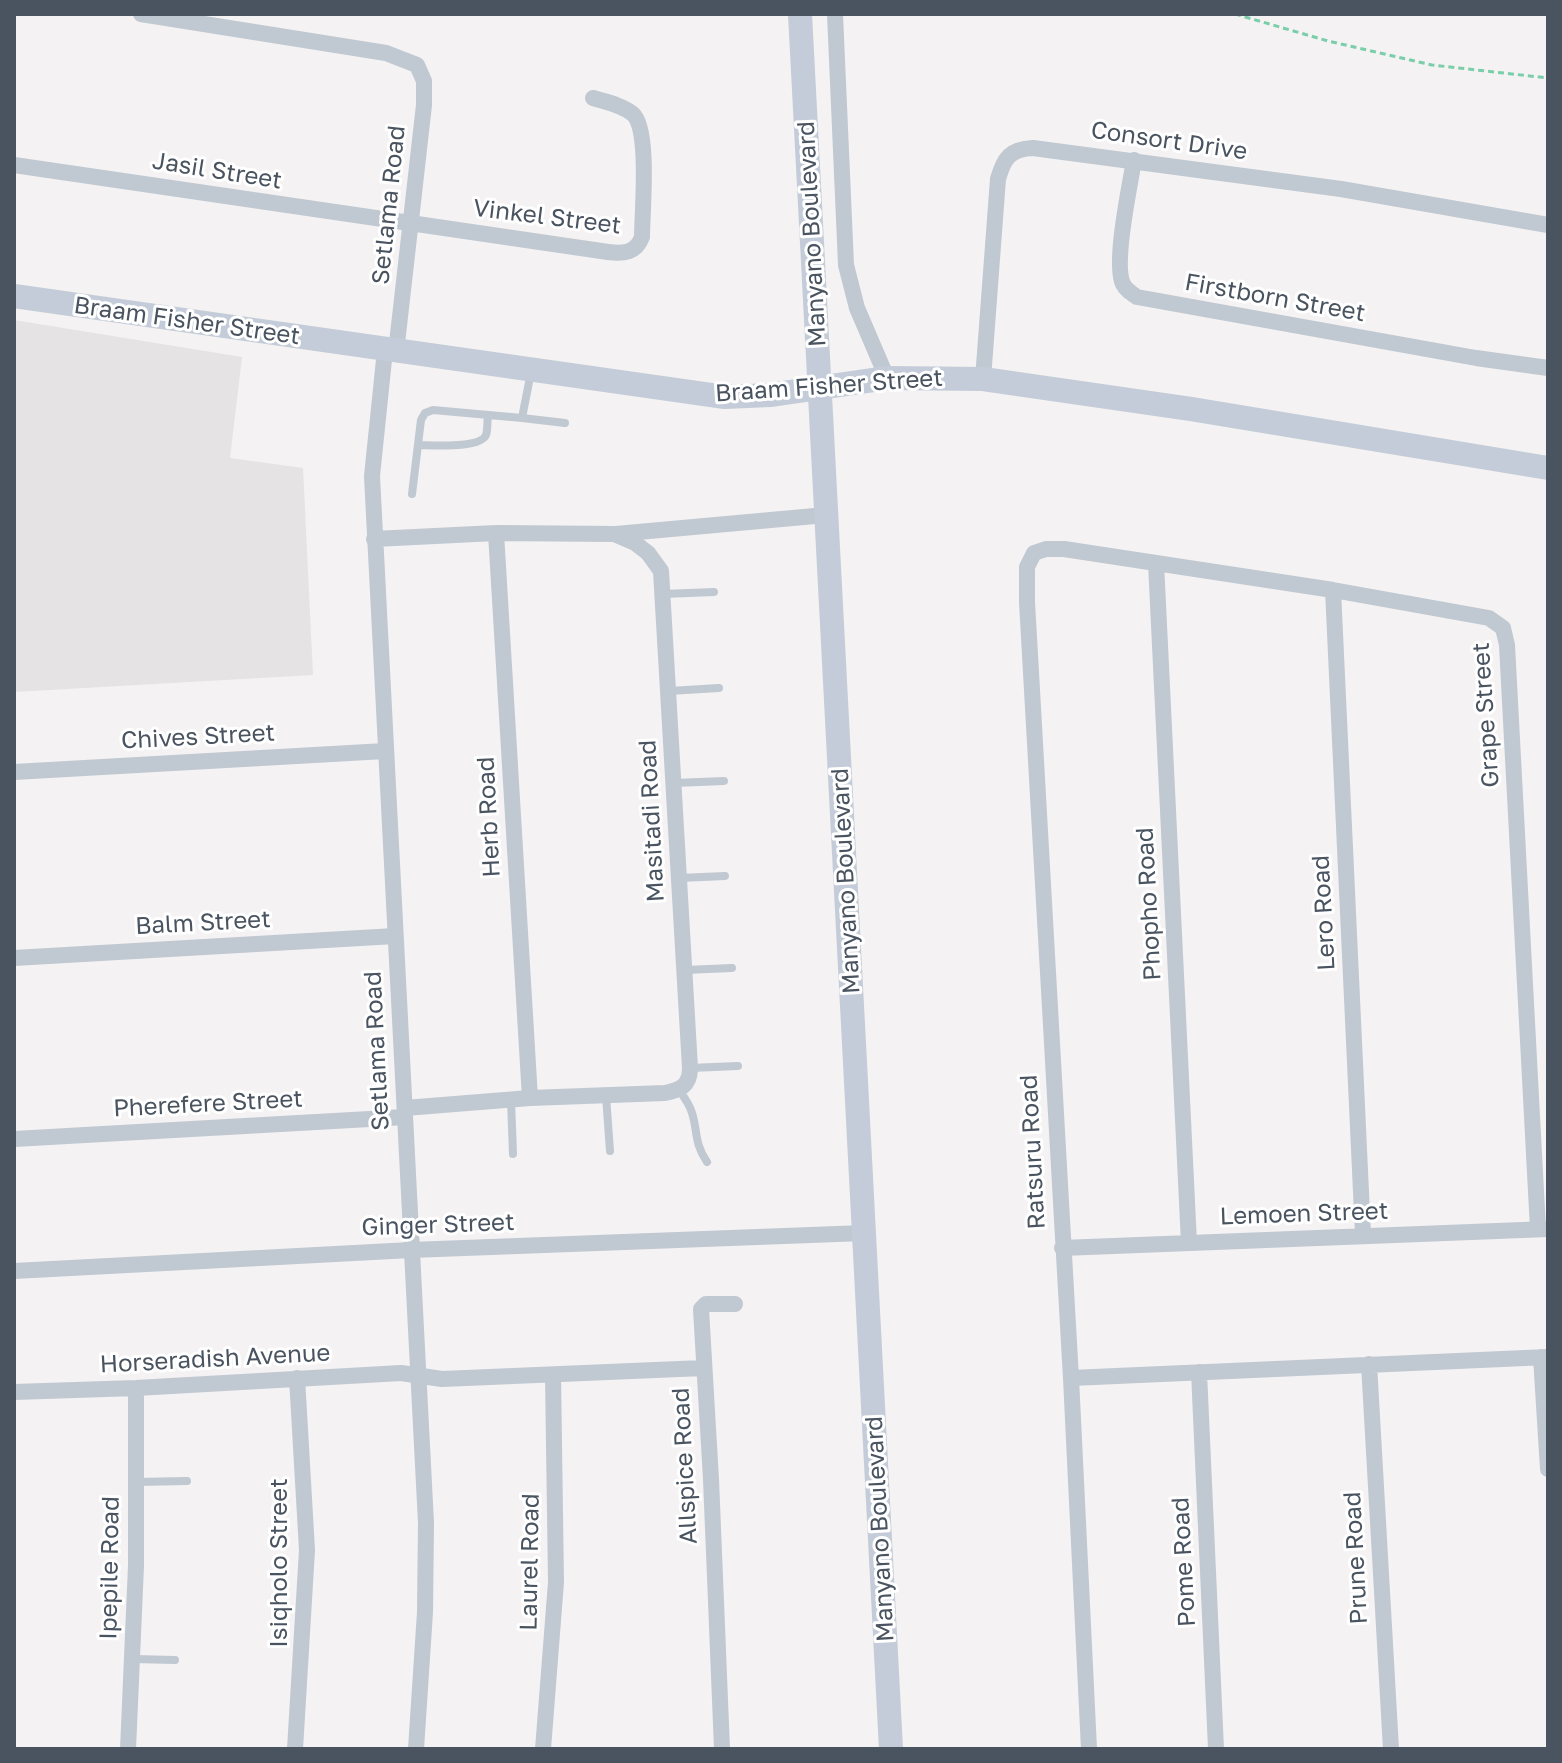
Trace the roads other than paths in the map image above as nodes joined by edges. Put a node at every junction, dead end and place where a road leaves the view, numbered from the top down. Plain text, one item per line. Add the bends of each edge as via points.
1 (141, 14) edge
2 (800, 14) edge
3 (835, 14) edge
4 (593, 98) dead end
5 (1134, 160) junction
6 (14, 165) edge
7 (413, 225) junction
8 (1548, 225) edge
9 (14, 296) edge
10 (391, 351) junction
11 (1548, 368) edge
12 (531, 371) junction
13 (887, 378) junction
14 (983, 379) junction
15 (820, 387) junction
16 (488, 415) junction
17 (522, 418) junction
18 (565, 423) dead end
19 (418, 445) junction
20 (1548, 468) edge
21 (412, 494) dead end
22 (826, 515) junction
23 (496, 533) junction
24 (614, 534) junction
25 (374, 539) junction
26 (1034, 553) joint
27 (1156, 563) junction
28 (1333, 590) junction
29 (714, 592) dead end
30 (662, 594) junction
31 (719, 688) dead end
32 (668, 691) junction
33 (385, 751) junction
34 (14, 772) edge
35 (724, 781) dead end
36 (673, 783) junction
37 (725, 876) dead end
38 (679, 878) junction
39 (395, 936) junction
40 (14, 958) edge
41 (732, 968) dead end
42 (685, 970) junction
43 (738, 1066) dead end
44 (690, 1068) junction
45 (679, 1090) junction
46 (606, 1095) junction
47 (530, 1098) junction
48 (511, 1100) junction
49 (405, 1112) junction
50 (14, 1139) edge
51 (610, 1151) dead end
52 (513, 1154) dead end
53 (707, 1162) dead end
54 (1543, 1229) edge
55 (864, 1233) junction
56 (1363, 1235) junction
57 (1189, 1243) junction
58 (1062, 1248) junction
59 (411, 1250) junction
60 (14, 1271) edge
61 (735, 1304) dead end
62 (1544, 1357) edge
63 (1369, 1364) junction
64 (703, 1368) junction
65 (1199, 1372) junction
66 (553, 1375) junction
67 (418, 1376) junction
68 (297, 1378) junction
69 (1071, 1378) junction
70 (136, 1388) junction
71 (14, 1392) edge
72 (1548, 1469) edge
73 (187, 1481) dead end
74 (136, 1482) junction
75 (133, 1659) junction
76 (175, 1660) dead end
77 (128, 1749) edge
78 (295, 1749) edge
79 (416, 1749) edge
80 (543, 1749) edge
81 (722, 1749) edge
82 (891, 1749) edge
83 (1089, 1749) edge
84 (1216, 1749) edge
85 (1391, 1749) edge

1 - 7 street, Setlama Road via 386,53 417,65 425,93
2 - 15 street, Manyano Boulevard
3 - 13 street via 846,265 862,321
4 - 7 street, Vinkel Street via 635,115 642,136 642,237 632,251
5 - 8 street, Consort Drive
5 - 11 street, Firstborn Street via 1120,265 1123,283 1137,297
5 - 14 street, Consort Drive via 1033,148 1005,158 998,179
6 - 7 street, Jasil Street
7 - 10 street, Setlama Road
9 - 10 street, Braam Fisher Street
10 - 12 street, Braam Fisher Street
10 - 25 street, Setlama Road via 373,452
12 - 15 street, Braam Fisher Street via 725,397
12 - 17 lane
13 - 14 street, Braam Fisher Street
13 - 15 street, Braam Fisher Street
14 - 20 street, Braam Fisher Street
15 - 22 street, Manyano Boulevard
16 - 17 lane
16 - 19 lane via 481,441
16 - 19 lane via 425,413
17 - 18 lane
19 - 21 lane
22 - 24 street
22 - 55 street, Manyano Boulevard
23 - 24 street, Masitadi Road
23 - 25 street, Masitadi Road
23 - 47 street, Herb Road
24 - 30 street, Masitadi Road via 648,553 661,571
25 - 33 street, Setlama Road
26 - 27 street, Grape Street via 1064,549
26 - 58 street, Ratsuru Road via 1027,567 1027,589
27 - 28 street, Grape Street
27 - 57 street, Phopho Road
28 - 54 street, Grape Street via 1489,618 1503,628
28 - 56 street, Lero Road
29 - 30 lane
30 - 32 street, Masitadi Road
31 - 32 lane
32 - 36 street, Masitadi Road
33 - 34 street, Chives Street
33 - 39 street, Setlama Road
35 - 36 lane
36 - 38 street, Masitadi Road
37 - 38 lane
38 - 42 street, Masitadi Road
39 - 40 street, Balm Street
39 - 49 street, Setlama Road
41 - 42 lane
42 - 44 street, Masitadi Road
43 - 44 lane
44 - 45 street, Masitadi Road via 688,1081
45 - 46 street
45 - 53 lane
46 - 47 street
46 - 51 lane
47 - 48 street
48 - 49 street
48 - 52 lane
49 - 50 street, Pherefere Street
49 - 59 street, Setlama Road
54 - 56 street, Lemoen Street
55 - 59 street, Ginger Street
55 - 82 street, Manyano Boulevard
56 - 57 street, Lemoen Street
57 - 58 street, Lemoen Street
58 - 69 street, Ratsuru Road
59 - 60 street, Ginger Street
59 - 67 street, Setlama Road
61 - 64 street via 706,1304 701,1309
62 - 63 street
62 - 72 street
63 - 65 street
63 - 85 street, Prune Road
64 - 66 street, Allspice Road
64 - 81 street, Allspice Road
65 - 69 street
65 - 84 street, Pome Road
66 - 67 street, Allspice Road
66 - 80 street, Laurel Road via 556,1582
67 - 68 street, Horseradish Avenue
67 - 79 street, Setlama Road via 427,1581
68 - 70 street, Horseradish Avenue
68 - 78 street, Isiqholo Street via 307,1550
69 - 83 street, Ratsuru Road
70 - 71 street, Horseradish Avenue
70 - 74 street, Ipepile Road
73 - 74 lane
74 - 75 street, Ipepile Road
75 - 76 lane
75 - 77 street, Ipepile Road

